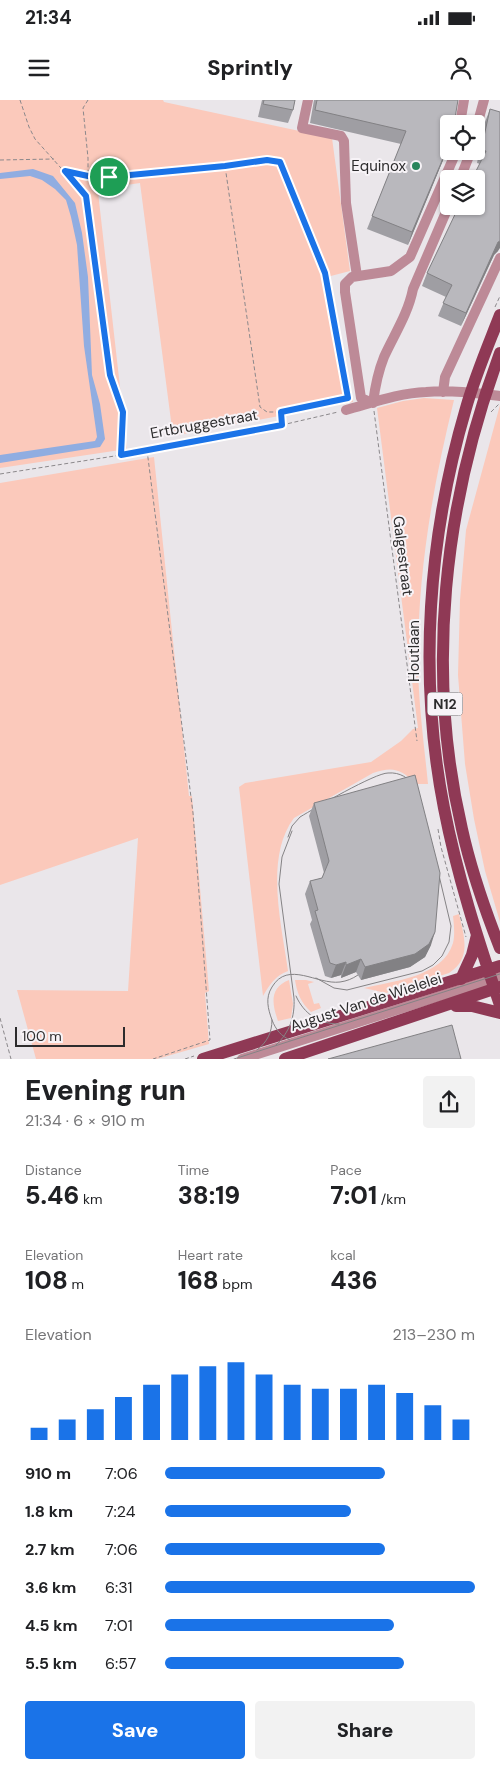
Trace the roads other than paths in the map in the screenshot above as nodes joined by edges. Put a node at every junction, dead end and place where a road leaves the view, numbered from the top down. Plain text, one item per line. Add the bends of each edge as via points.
1 (308, 100) edge
2 (464, 100) edge
3 (484, 100) edge
4 (462, 115) edge
5 (480, 115) edge
6 (453, 160) edge
7 (445, 215) edge
8 (500, 258) edge
9 (356, 276) junction
10 (500, 315) edge
11 (500, 353) edge
12 (444, 392) junction
13 (471, 392) junction
14 (485, 394) junction
15 (500, 396) edge
16 (373, 403) junction
17 (346, 410) road end
18 (477, 935) junction
19 (499, 942) edge
20 (496, 978) edge
21 (461, 979) junction
22 (500, 1005) edge
23 (441, 1008) junction
24 (500, 1013) edge
25 (203, 1059) edge
26 (242, 1059) edge
27 (285, 1059) edge

1 - 9 street via 302,128 340,136 344,141 346,203
2 - 4 street
3 - 5 street
6 - 9 street via 410,257 390,271
7 - 16 street via 383,359
8 - 12 street via 445,376
9 - 16 street via 345,284 345,292 361,398
10 - 13 main road, Houtlaan / N12
11 - 14 main road, Houtlaan / N12
12 - 13 street
12 - 16 street via 408,394
13 - 14 street
13 - 18 main road, Houtlaan / N12 via 452,461 435,558 430,666 433,728 443,807
14 - 15 street
14 - 19 main road, Houtlaan / N12 via 454,519 445,602 444,669 450,757 461,828
16 - 17 street
18 - 20 main road, Houtlaan / N12
18 - 21 main road
20 - 21 main road, August Van de Wielelei
20 - 22 main road, Houtlaan
20 - 23 main road
20 - 26 street, August Van de Wielelei
21 - 25 main road, August Van de Wielelei
23 - 24 main road via 472,1006
23 - 27 main road, August Van de Wielelei

